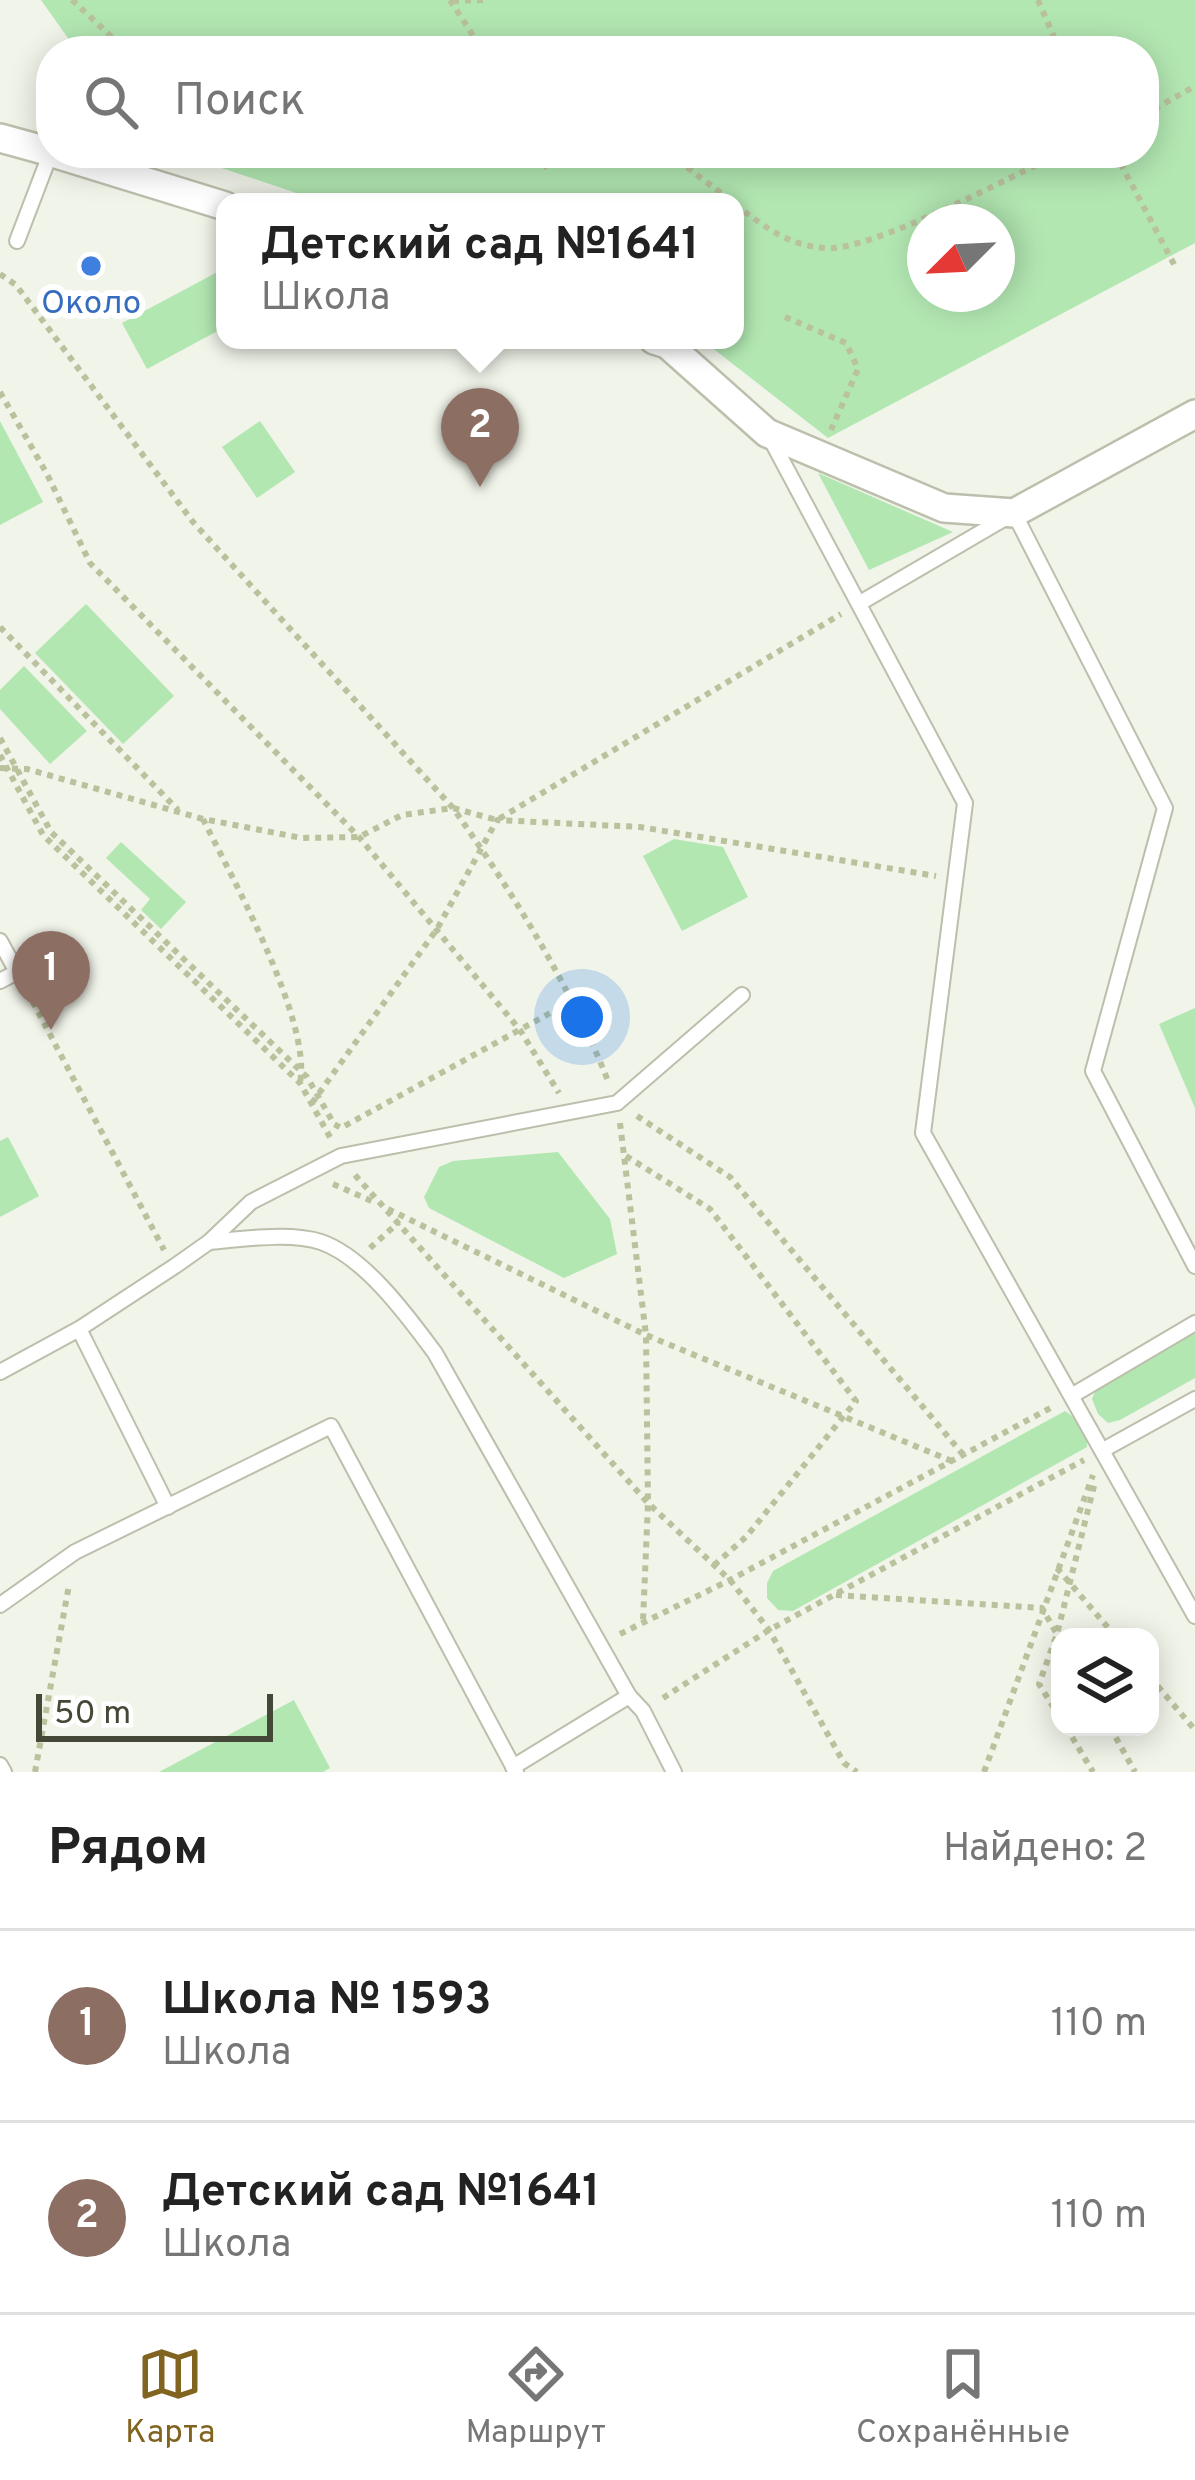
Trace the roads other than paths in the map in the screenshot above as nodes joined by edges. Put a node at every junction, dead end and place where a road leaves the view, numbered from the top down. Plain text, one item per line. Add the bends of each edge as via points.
1 (0, 138) edge
2 (36, 148) edge
3 (46, 168) edge
4 (103, 168) edge
5 (216, 203) edge
6 (17, 241) dead end
7 (674, 349) edge
8 (1195, 414) edge
9 (767, 433) junction
10 (1014, 513) junction
11 (860, 603) junction
12 (0, 940) edge
13 (0, 981) edge
14 (742, 995) dead end
15 (209, 1242) junction
16 (1195, 1266) edge
17 (1195, 1323) edge
18 (79, 1329) junction
19 (0, 1372) edge
20 (1073, 1395) junction
21 (1195, 1399) edge
22 (1103, 1450) junction
23 (168, 1507) junction
24 (0, 1605) edge
25 (1195, 1616) edge
26 (629, 1696) junction
27 (515, 1770) edge
28 (674, 1772) edge

1 - 2 street
3 - 6 lane
4 - 5 street
7 - 9 street
8 - 10 street
9 - 10 street via 944,508
9 - 11 lane
10 - 11 lane
10 - 16 lane via 1165,808 1093,1071
11 - 20 lane via 965,803 923,1133
12 - 13 lane via 17,972
14 - 15 lane via 617,1103 340,1156 251,1202
15 - 18 lane
15 - 26 lane via 321,1242 401,1307 435,1353
17 - 20 lane
18 - 19 lane
18 - 23 lane
20 - 22 lane
21 - 22 lane
22 - 25 lane
23 - 24 lane via 75,1552
23 - 27 lane via 331,1426
26 - 27 lane
26 - 28 lane

